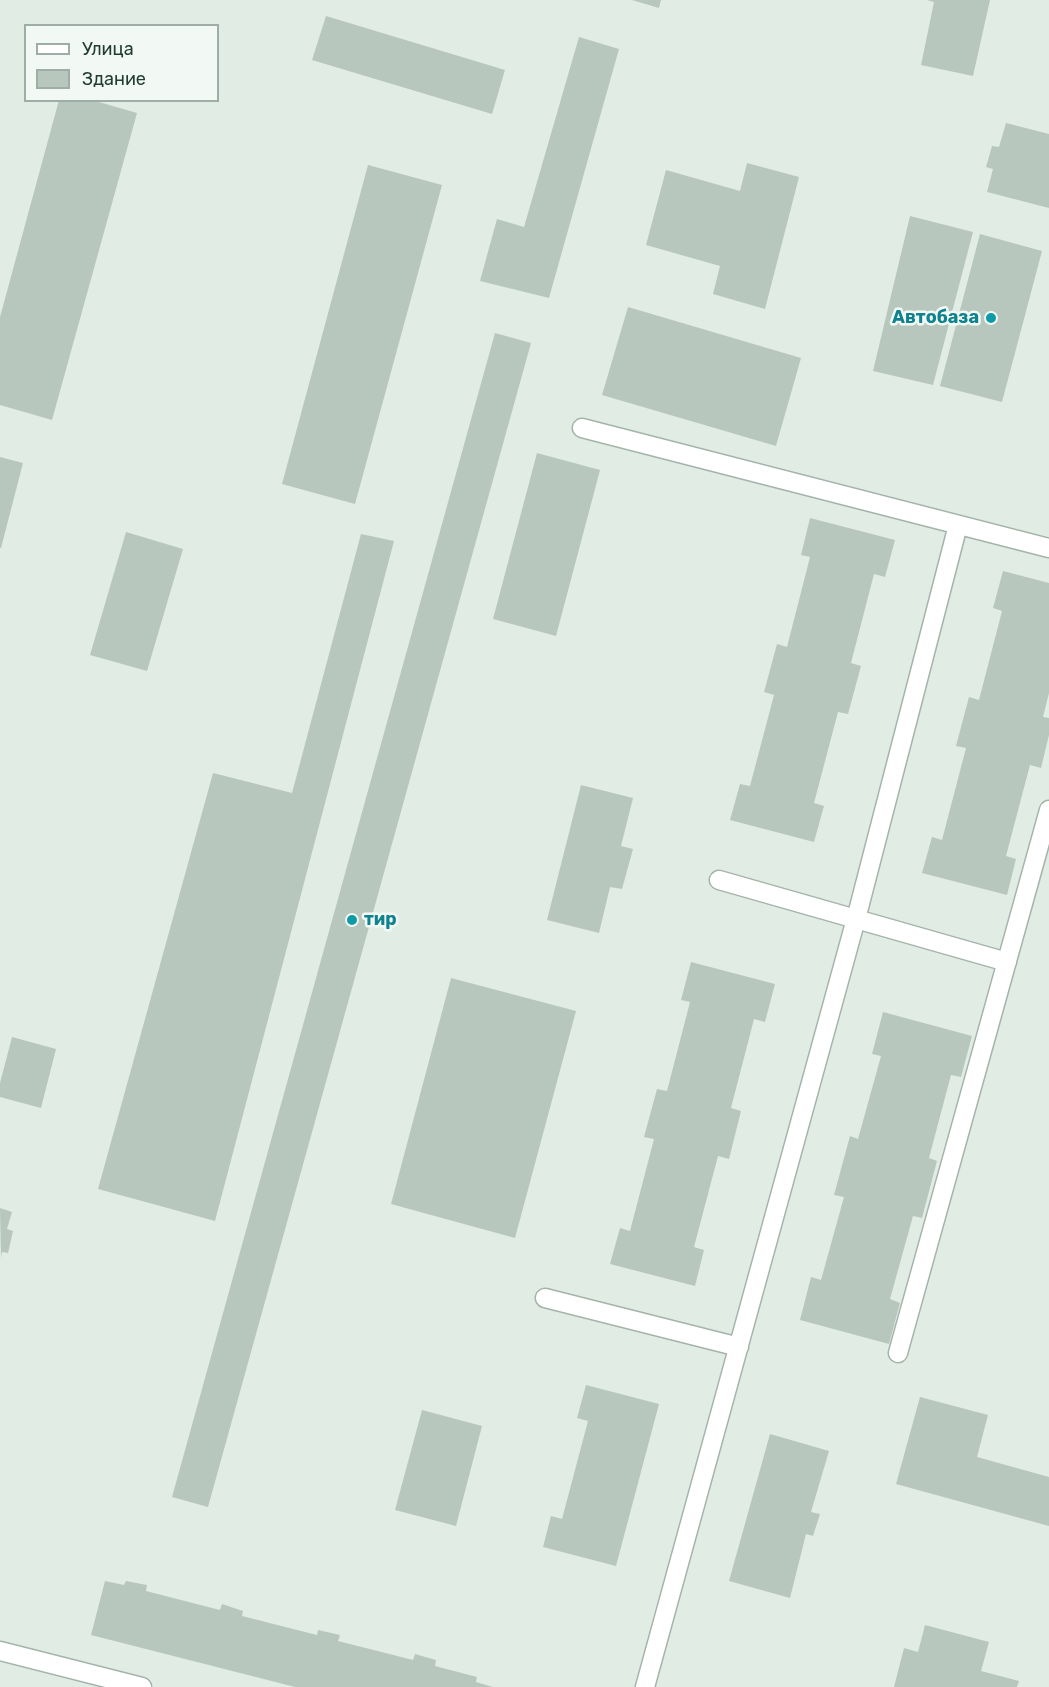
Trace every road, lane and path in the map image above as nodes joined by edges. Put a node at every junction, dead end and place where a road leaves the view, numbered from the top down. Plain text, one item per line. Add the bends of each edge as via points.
1 (582, 428) dead end
2 (958, 525) junction
3 (1049, 548) edge
4 (1049, 810) edge
5 (719, 880) dead end
6 (856, 919) junction
7 (1007, 962) junction
8 (545, 1298) dead end
9 (739, 1347) junction
10 (898, 1353) dead end
11 (0, 1651) edge
12 (142, 1687) edge
13 (645, 1687) edge

1 - 2 street
2 - 3 street
2 - 6 street
4 - 7 street
5 - 6 street
6 - 7 street
6 - 9 street
7 - 10 street
8 - 9 street
9 - 13 street
11 - 12 street

